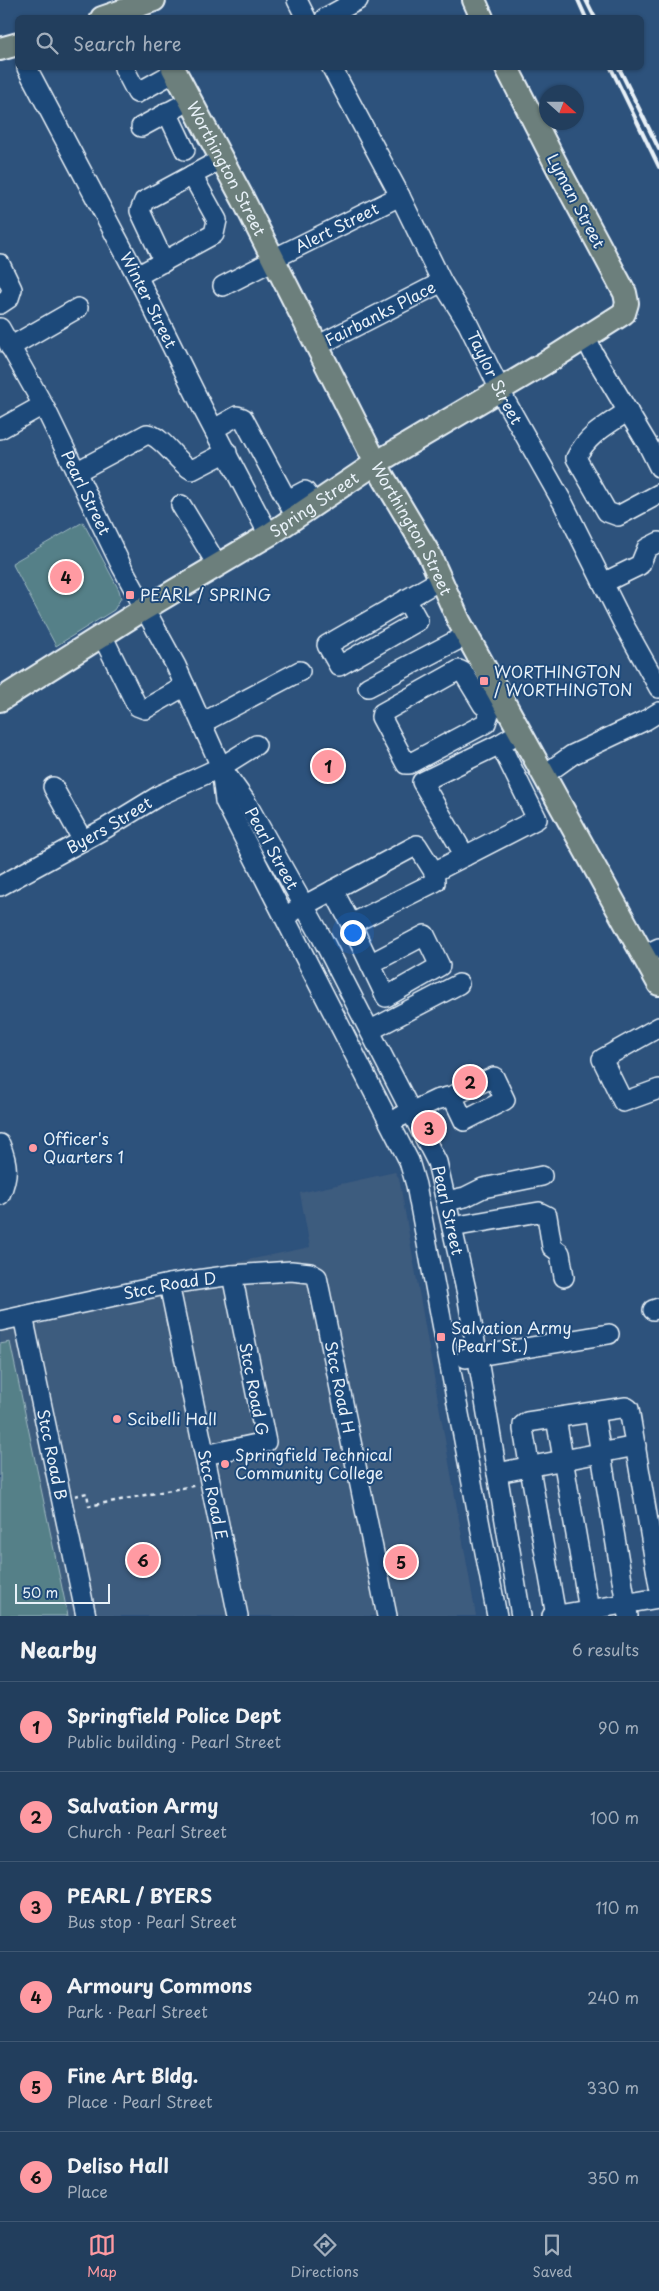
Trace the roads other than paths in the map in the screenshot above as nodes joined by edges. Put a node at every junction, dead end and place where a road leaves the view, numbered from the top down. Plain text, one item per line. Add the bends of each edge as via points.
1 (297, 0) edge
2 (358, 0) edge
3 (474, 0) edge
4 (145, 6) edge
5 (113, 15) edge
6 (304, 15) edge
7 (330, 15) edge
8 (481, 15) edge
9 (28, 70) edge
10 (125, 70) edge
11 (174, 70) edge
12 (333, 70) edge
13 (508, 70) edge
14 (189, 101) junction
15 (167, 112) junction
16 (141, 127) dead end
17 (185, 150) dead end
18 (222, 159) junction
19 (192, 175) junction
20 (400, 196) junction
21 (274, 260) junction
22 (164, 262) junction
23 (0, 264) edge
24 (138, 276) junction
25 (442, 282) junction
26 (223, 286) dead end
27 (0, 304) edge
28 (78, 308) dead end
29 (627, 308) joint
30 (0, 328) edge
31 (586, 338) junction
32 (317, 346) junction
33 (8, 355) edge
34 (500, 390) junction
35 (43, 405) junction
36 (628, 411) junction
37 (0, 429) edge
38 (214, 429) junction
39 (654, 442) edge
40 (227, 452) junction
41 (376, 463) junction
42 (269, 464) junction
43 (659, 467) edge
44 (76, 472) junction
45 (241, 479) junction
46 (659, 494) edge
47 (181, 505) dead end
48 (292, 509) junction
49 (269, 535) junction
50 (659, 542) edge
51 (218, 566) junction
52 (440, 580) junction
53 (603, 583) junction
54 (406, 600) dead end
55 (144, 609) junction
56 (467, 635) junction
57 (102, 636) junction
58 (300, 671) dead end
59 (185, 686) junction
60 (368, 687) dead end
61 (659, 688) edge
62 (2, 694) edge
63 (497, 706) junction
64 (659, 712) edge
65 (202, 724) junction
66 (520, 732) junction
67 (500, 744) junction
68 (256, 745) dead end
69 (221, 767) junction
70 (544, 775) junction
71 (53, 787) dead end
72 (83, 841) junction
73 (465, 856) junction
74 (434, 872) junction
75 (0, 886) edge
76 (333, 890) junction
77 (304, 906) junction
78 (284, 917) junction
79 (351, 924) junction
80 (652, 952) edge
81 (370, 964) dead end
82 (459, 984) dead end
83 (659, 984) edge
84 (659, 1026) edge
85 (371, 1030) junction
86 (659, 1089) edge
87 (452, 1096) dead end
88 (411, 1111) junction
89 (390, 1122) junction
90 (0, 1144) edge
91 (542, 1176) dead end
92 (0, 1195) edge
93 (446, 1201) junction
94 (452, 1227) junction
95 (232, 1275) junction
96 (317, 1277) joint
97 (564, 1277) dead end
98 (169, 1284) junction
99 (23, 1316) junction
100 (0, 1321) edge
101 (609, 1334) dead end
102 (477, 1356) junction
103 (450, 1361) junction
104 (594, 1412) junction
105 (556, 1418) junction
106 (636, 1446) junction
107 (600, 1453) junction
108 (205, 1455) junction
109 (562, 1460) junction
110 (529, 1466) junction
111 (497, 1473) junction
112 (659, 1586) edge
113 (659, 1598) edge
114 (627, 1610) edge
115 (590, 1613) edge
116 (86, 1616) edge
117 (238, 1616) edge
118 (388, 1616) edge
119 (497, 1616) edge
120 (521, 1616) edge
121 (555, 1616) edge

1 - 6 street
2 - 7 street
3 - 8 main road
4 - 5 main road
9 - 24 street, Winter Street
10 - 11 street via 137,92
11 - 14 main road, Worthington Street
12 - 20 street, Taylor Street
13 - 29 main road, Lyman Street via 625,294
14 - 15 street
14 - 18 main road, Worthington Street
15 - 16 street
15 - 17 street
18 - 19 street
18 - 21 main road, Worthington Street
19 - 22 street via 144,201 140,212
19 - 22 street via 217,220 214,234
20 - 21 street, Alert Street
20 - 25 street, Taylor Street
21 - 26 street, Alert Street
21 - 32 main road, Worthington Street
22 - 24 street
23 - 27 street via 12,289 9,298
24 - 38 street, Winter Street
25 - 32 street, Fairbanks Place
25 - 34 street, Taylor Street via 468,324
28 - 33 street
29 - 31 main road, Spring Street via 619,317
30 - 33 street, Pearl Street
31 - 34 main road, Spring Street
31 - 36 street
32 - 41 main road, Worthington Street
33 - 35 street, Pearl Street
34 - 41 main road, Spring Street
34 - 53 street, Taylor Street
35 - 37 street
35 - 44 street, Pearl Street
36 - 39 street
36 - 46 street via 593,434 582,445 576,458 608,512 618,516
38 - 40 street, Winter Street
38 - 42 street via 237,416 243,418
39 - 43 street
40 - 44 street via 192,470 147,434
40 - 45 street, Winter Street
41 - 48 main road, Spring Street via 315,504
41 - 52 main road, Worthington Street via 429,554
42 - 45 street
42 - 48 street
44 - 55 street, Pearl Street
45 - 49 street, Winter Street
47 - 51 street
48 - 49 main road, Spring Street
49 - 51 main road, Spring Street
50 - 53 street via 647,548 640,565
51 - 55 main road, Spring Street
52 - 54 street
52 - 56 main road, Worthington Street
53 - 61 street, Taylor Street
55 - 57 main road, Spring Street
55 - 59 street, Pearl Street
56 - 60 street
56 - 63 main road, Worthington Street
57 - 59 street via 136,706 145,708
57 - 62 main road, Spring Street
58 - 65 street
59 - 65 street, Pearl Street
63 - 63 street via 483,705 459,670 382,713 381,717 406,764 410,764 486,724
63 - 66 main road, Worthington Street
64 - 70 street via 572,756
65 - 69 street, Pearl Street
66 - 67 street
66 - 70 main road, Worthington Street
67 - 73 street via 537,818
67 - 73 street via 422,782
68 - 69 street, Byers Street
69 - 72 street, Byers Street via 160,795
69 - 77 street, Pearl Street via 246,802
69 - 78 street, Pearl Street via 224,801
70 - 80 main road, Worthington Street
71 - 72 street
72 - 75 street, Byers Street
73 - 74 street
74 - 76 street via 417,845
74 - 79 street via 435,882
76 - 77 street
76 - 79 street
77 - 78 street
77 - 85 street, Pearl Street
78 - 89 street, Pearl Street
79 - 81 street
80 - 83 main road, Worthington Street
82 - 85 street
84 - 86 street via 602,1059 623,1102
85 - 88 street, Pearl Street
87 - 88 street
88 - 89 street
88 - 93 street, Pearl Street via 437,1162
89 - 103 street, Pearl Street via 409,1161 416,1185
90 - 92 street via 6,1161 6,1179
91 - 93 street via 483,1188 465,1197
93 - 94 street, Pearl Street
94 - 97 street via 539,1212 547,1216 552,1247 560,1254
94 - 102 street, Pearl Street
95 - 96 street, Stcc Road D via 291,1271
95 - 98 street, Stcc Road D
95 - 108 street, Stcc Road G via 266,1442
96 - 118 street, Stcc Road H
98 - 99 street, Stcc Road D
98 - 108 street, Stcc Road E
99 - 100 street
99 - 116 street, Stcc Road B
101 - 102 street
102 - 103 street
102 - 111 street, Pearl Street
103 - 119 street, Pearl Street
104 - 105 street
104 - 106 street via 626,1407
104 - 107 street
105 - 109 street
105 - 110 street via 523,1425
106 - 107 street
106 - 112 street
107 - 109 street
107 - 114 street
108 - 117 street, Stcc Road E
109 - 110 street
109 - 115 street
110 - 111 street
110 - 121 street
111 - 120 street, Pearl Street
113 - 114 street
114 - 115 street
115 - 121 street

